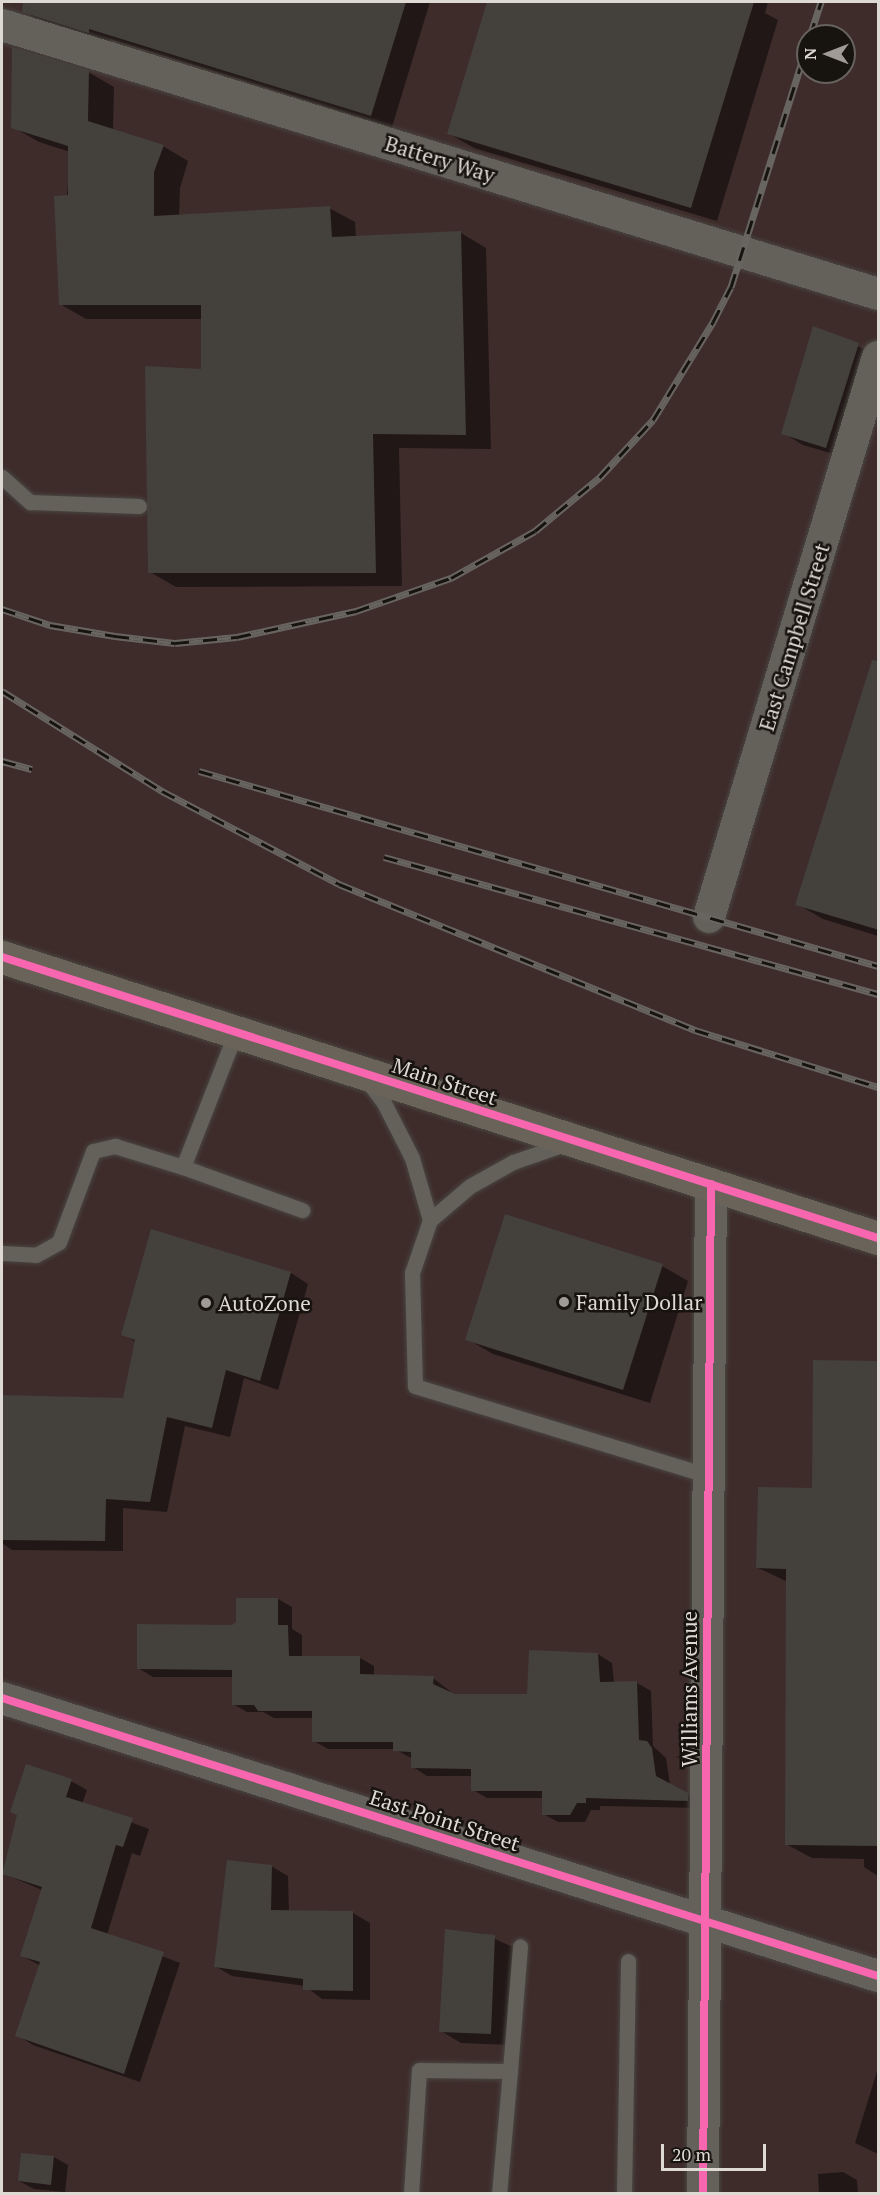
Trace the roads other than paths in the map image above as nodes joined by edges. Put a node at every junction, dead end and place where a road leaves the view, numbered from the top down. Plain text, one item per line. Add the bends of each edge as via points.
1 (2, 25) edge
2 (879, 294) edge
3 (879, 357) edge
4 (2, 477) edge
5 (139, 506) dead end
6 (709, 917) dead end
7 (2, 957) edge
8 (236, 1032) junction
9 (360, 1072) junction
10 (577, 1142) junction
11 (183, 1167) junction
12 (711, 1185) junction
13 (302, 1210) dead end
14 (430, 1220) junction
15 (879, 1238) edge
16 (2, 1253) edge
17 (709, 1476) junction
18 (2, 1698) edge
19 (705, 1921) junction
20 (520, 1946) dead end
21 (628, 1961) dead end
22 (879, 1976) edge
23 (510, 2071) junction
24 (411, 2193) edge
25 (500, 2193) edge
26 (624, 2193) edge
27 (703, 2193) edge

1 - 2 street, Battery Way
3 - 6 street, East Campbell Street
4 - 5 lane via 30,502
7 - 8 main road, Main Street
8 - 9 main road, Main Street
8 - 11 lane
9 - 10 main road, Main Street
9 - 14 lane via 384,1103 412,1158
10 - 12 main road, Main Street
10 - 14 lane via 513,1162 471,1186
11 - 13 lane
11 - 16 lane via 115,1146 93,1151 59,1242 36,1256
12 - 15 main road, Main Street
12 - 17 street, Williams Avenue
14 - 17 lane via 412,1274 415,1386
17 - 19 street, Williams Avenue
18 - 19 street, East Point Street
19 - 22 street, East Point Street
19 - 27 street, Williams Avenue
20 - 23 lane
21 - 26 lane
23 - 24 lane via 419,2070
23 - 25 lane

